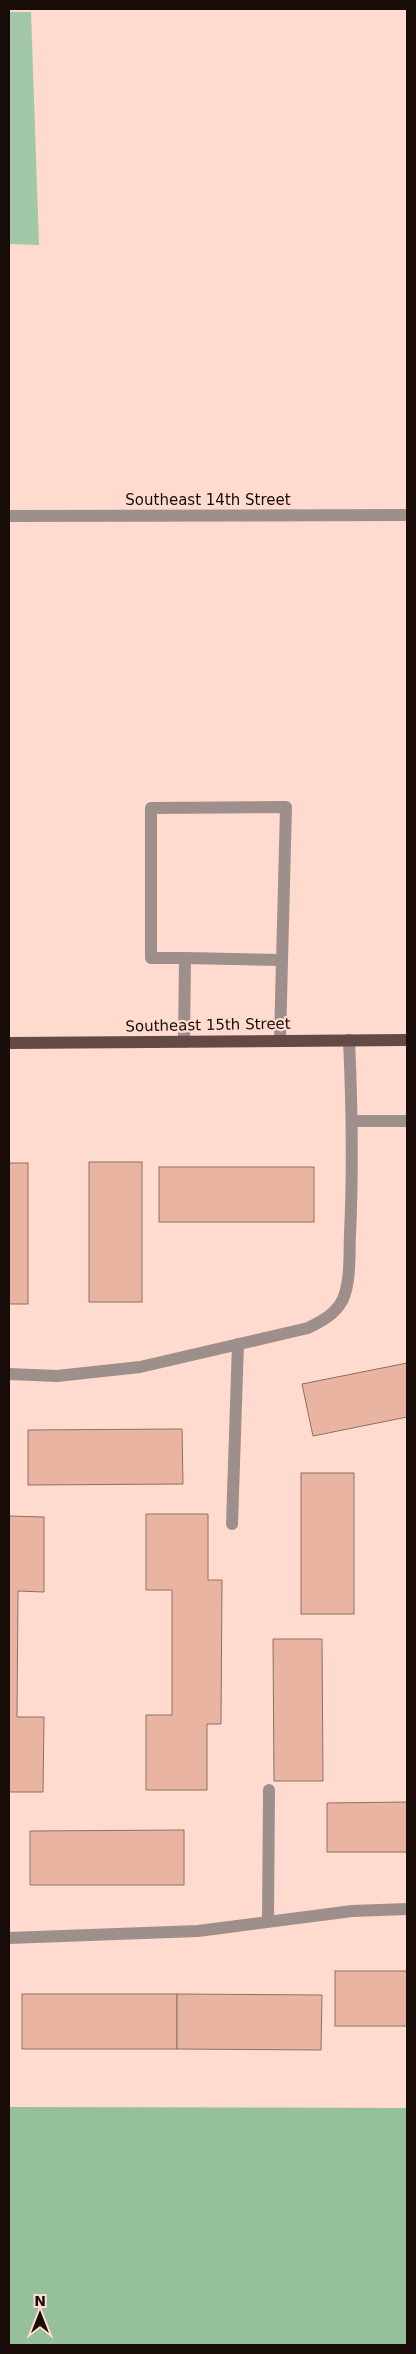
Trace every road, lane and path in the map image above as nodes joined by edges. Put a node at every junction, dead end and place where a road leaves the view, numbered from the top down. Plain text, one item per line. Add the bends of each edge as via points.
1 (407, 515) edge
2 (9, 516) edge
3 (185, 958) junction
4 (282, 960) junction
5 (280, 1039) junction
6 (350, 1040) junction
7 (407, 1040) edge
8 (184, 1042) junction
9 (9, 1043) edge
10 (352, 1121) junction
11 (407, 1121) edge
12 (238, 1344) junction
13 (9, 1374) edge
14 (232, 1524) dead end
15 (269, 1790) dead end
16 (407, 1909) edge
17 (268, 1921) junction
18 (9, 1938) edge

1 - 2 street, Southeast 14th Street
3 - 4 street
3 - 4 street via 151,958 152,808 286,807
3 - 8 street
4 - 5 street
5 - 6 main road, Southeast 15th Street
5 - 8 main road, Southeast 15th Street
6 - 7 main road, Southeast 15th Street
6 - 10 street
8 - 9 main road, Southeast 15th Street
10 - 11 street
10 - 12 street via 348,1267 338,1308 308,1328
12 - 13 street via 140,1367 57,1376
12 - 14 street
15 - 17 street
16 - 17 street via 352,1911
17 - 18 street via 198,1931

